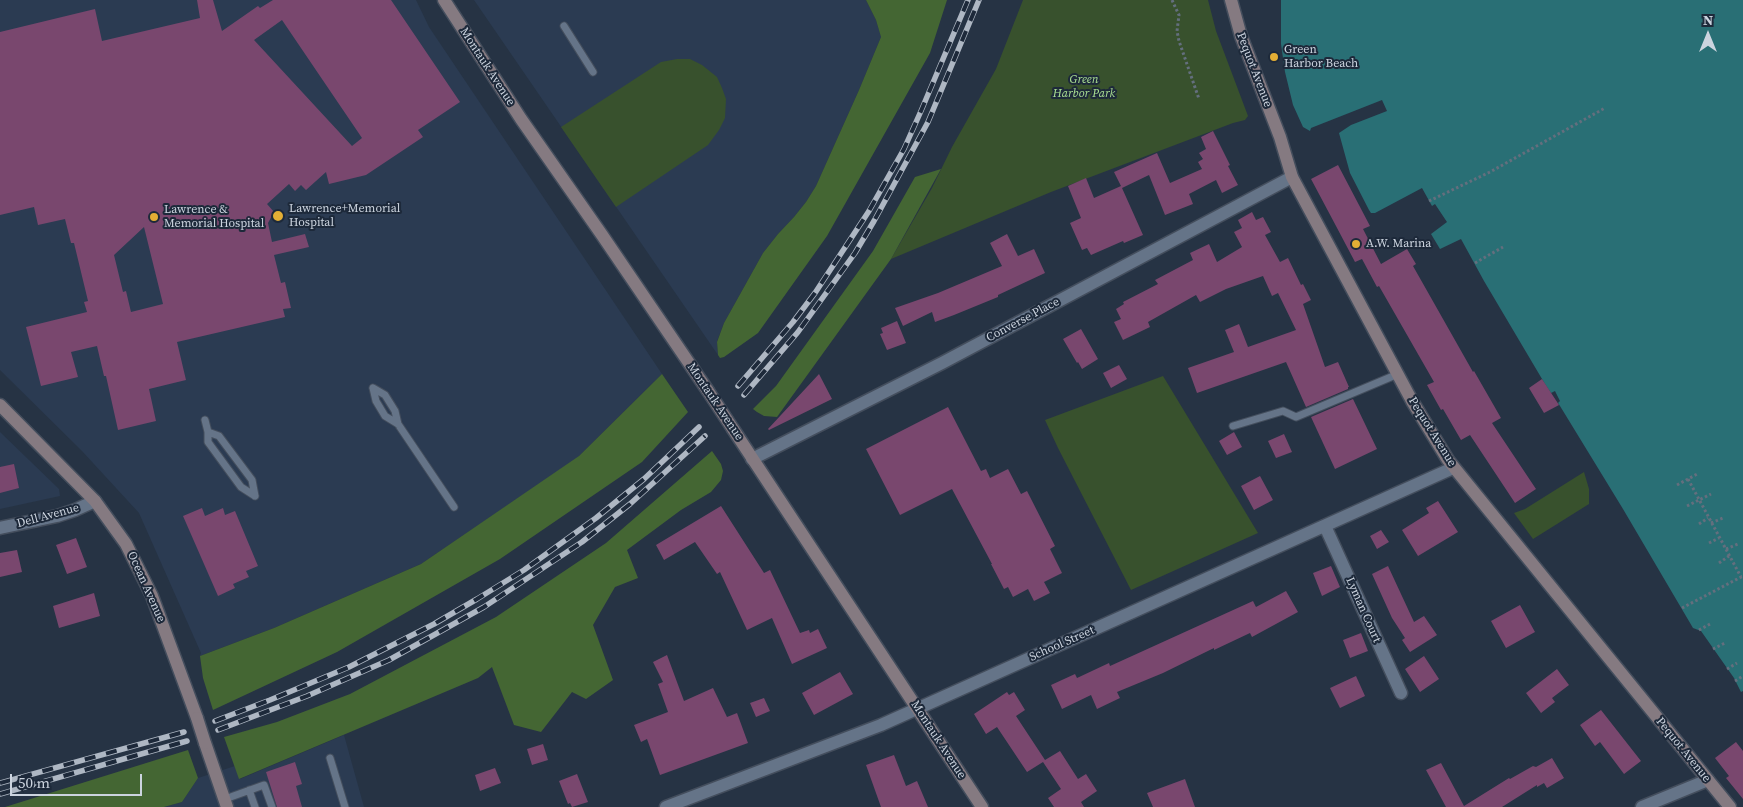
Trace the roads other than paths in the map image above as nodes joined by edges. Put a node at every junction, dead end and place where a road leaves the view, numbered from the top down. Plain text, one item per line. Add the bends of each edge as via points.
1 (444, 0) edge
2 (1231, 0) edge
3 (564, 26) dead end
4 (593, 72) dead end
5 (1292, 177) junction
6 (1398, 374) junction
7 (0, 405) edge
8 (205, 420) dead end
9 (398, 424) junction
10 (1233, 426) dead end
11 (208, 432) junction
12 (752, 459) junction
13 (1453, 468) junction
14 (95, 502) junction
15 (454, 507) dead end
16 (1325, 526) junction
17 (0, 528) edge
18 (1401, 693) dead end
19 (918, 709) junction
20 (330, 758) dead end
21 (1708, 780) junction
22 (249, 790) junction
23 (226, 803) edge
24 (255, 807) edge
25 (272, 807) edge
26 (345, 807) edge
27 (666, 807) edge
28 (982, 807) edge
29 (1642, 807) edge
30 (1730, 807) edge

1 - 12 street, Montauk Avenue, bridge
2 - 5 street, Pequot Avenue
3 - 4 lane
5 - 6 street, Pequot Avenue
5 - 12 street, Converse Place via 951,358
6 - 10 lane via 1296,417 1283,411
6 - 13 street, Pequot Avenue
7 - 14 street, Ocean Avenue
8 - 11 lane
9 - 9 lane via 395,411 384,395 373,388 376,401 386,416
9 - 15 lane
11 - 11 lane via 208,442 241,487 255,496 252,480 219,436
12 - 19 street, Montauk Avenue
13 - 16 street, School Street
13 - 21 street, Pequot Avenue
14 - 17 street, Dell Avenue via 57,516
14 - 23 street, Ocean Avenue, bridge via 126,544 144,577
16 - 18 street, Lyman Court
16 - 19 street, School Street
19 - 27 street, School Street
19 - 28 street, Montauk Avenue
20 - 26 lane
21 - 29 street
21 - 30 street, Pequot Avenue
22 - 23 lane
22 - 24 lane
22 - 25 lane via 264,785

